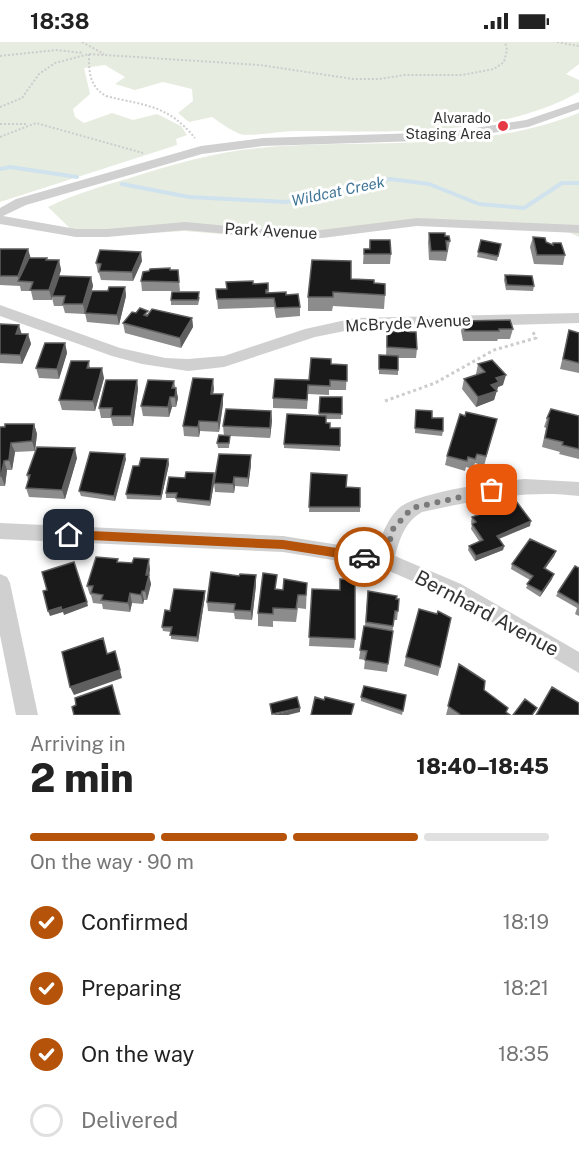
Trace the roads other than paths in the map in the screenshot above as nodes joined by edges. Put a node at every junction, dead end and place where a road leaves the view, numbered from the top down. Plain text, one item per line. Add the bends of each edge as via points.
1 (579, 105) edge
2 (31, 204) junction
3 (0, 213) edge
4 (0, 220) edge
5 (29, 225) junction
6 (579, 229) edge
7 (0, 310) edge
8 (579, 318) edge
9 (579, 489) edge
10 (0, 531) edge
11 (384, 561) junction
12 (0, 583) edge
13 (579, 663) edge
14 (27, 715) edge

1 - 2 street via 528,123 450,136 263,142 201,150
2 - 3 street
2 - 5 street
4 - 5 street, Park Avenue
5 - 6 street, Park Avenue via 76,233 185,226 284,235 417,222
7 - 8 street, McBryde Avenue via 147,360 187,365 238,358 328,328 395,321
9 - 11 street via 515,486 412,508 393,529
10 - 11 street, Bernhard Avenue via 283,544
11 - 13 street, Bernhard Avenue via 454,590
12 - 14 street

